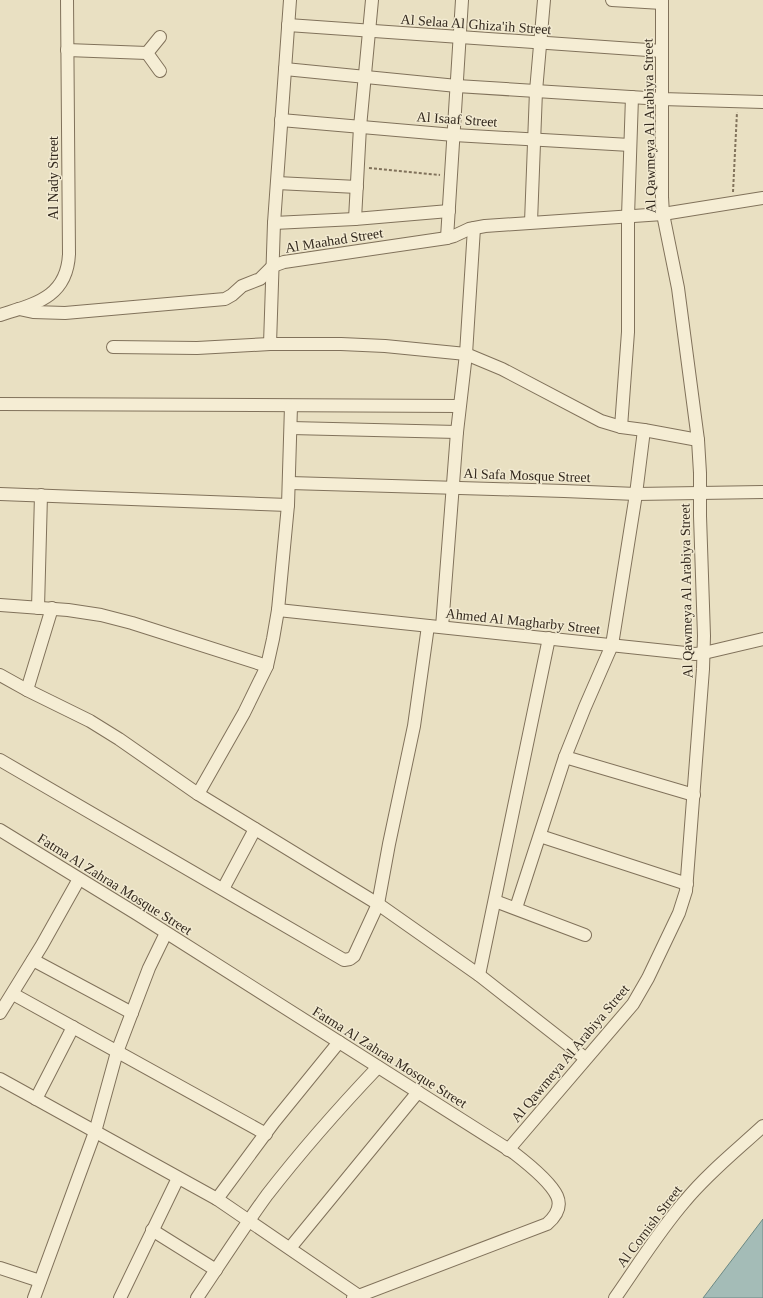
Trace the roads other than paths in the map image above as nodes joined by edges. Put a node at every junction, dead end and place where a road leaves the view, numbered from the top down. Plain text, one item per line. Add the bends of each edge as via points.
1 (67, 0) edge
2 (290, 0) edge
3 (372, 0) edge
4 (462, 0) edge
5 (544, 0) edge
6 (612, 0) edge
7 (662, 2) edge
8 (288, 25) junction
9 (369, 31) junction
10 (160, 37) dead end
11 (460, 38) junction
12 (540, 43) junction
13 (67, 50) junction
14 (662, 52) junction
15 (147, 53) junction
16 (285, 69) junction
17 (160, 71) dead end
18 (364, 77) junction
19 (457, 86) junction
20 (536, 91) junction
21 (632, 97) junction
22 (662, 99) junction
23 (763, 102) edge
24 (282, 120) junction
25 (360, 127) junction
26 (454, 135) junction
27 (534, 139) junction
28 (630, 144) junction
29 (277, 183) junction
30 (357, 187) junction
31 (763, 198) edge
32 (449, 210) junction
33 (663, 214) junction
34 (628, 216) junction
35 (355, 219) junction
36 (531, 222) junction
37 (274, 223) junction
38 (474, 228) junction
39 (447, 238) junction
40 (273, 266) junction
41 (19, 309) junction
42 (0, 315) edge
43 (270, 344) junction
44 (113, 347) dead end
45 (466, 354) junction
46 (0, 404) edge
47 (291, 406) junction
48 (459, 406) junction
49 (621, 427) junction
50 (291, 428) junction
51 (644, 430) junction
52 (457, 432) junction
53 (698, 440) junction
54 (290, 483) junction
55 (453, 488) junction
56 (763, 492) edge
57 (700, 493) junction
58 (0, 494) edge
59 (636, 494) junction
60 (41, 495) junction
61 (288, 505) junction
62 (0, 605) edge
63 (38, 608) junction
64 (52, 608) junction
65 (278, 610) junction
66 (428, 626) junction
67 (442, 627) junction
68 (549, 638) junction
69 (763, 640) edge
70 (612, 645) junction
71 (704, 653) junction
72 (267, 666) junction
73 (0, 675) edge
74 (27, 690) junction
75 (565, 757) junction
76 (0, 760) edge
77 (198, 794) junction
78 (694, 795) junction
79 (255, 829) junction
80 (0, 830) edge
81 (540, 836) junction
82 (79, 879) junction
83 (687, 884) junction
84 (223, 889) junction
85 (495, 901) junction
86 (378, 904) junction
87 (516, 908) junction
88 (166, 933) junction
89 (585, 935) dead end
90 (33, 960) junction
91 (479, 975) junction
92 (13, 994) junction
93 (0, 1013) edge
94 (132, 1013) junction
95 (72, 1027) junction
96 (338, 1042) junction
97 (117, 1052) junction
98 (585, 1058) junction
99 (378, 1067) junction
100 (0, 1079) edge
101 (418, 1092) junction
102 (36, 1099) junction
103 (763, 1126) edge
104 (95, 1132) junction
105 (266, 1134) junction
106 (508, 1150) junction
107 (178, 1178) junction
108 (216, 1200) junction
109 (249, 1221) junction
110 (152, 1230) junction
111 (290, 1248) junction
112 (0, 1268) edge
113 (216, 1270) junction
114 (40, 1281) junction
115 (356, 1297) edge
116 (34, 1298) edge
117 (120, 1298) edge
118 (197, 1298) edge
119 (616, 1298) edge

1 - 13 street, Al Nady Street
2 - 8 street
3 - 9 street
4 - 11 street
5 - 12 street
6 - 7 street
7 - 14 street, Al Qawmeya Al Arabiya Street
8 - 9 street, Al Selaa Al Ghiza'ih Street
8 - 16 street
9 - 11 street, Al Selaa Al Ghiza'ih Street
9 - 18 street
10 - 15 street
11 - 12 street, Al Selaa Al Ghiza'ih Street
11 - 19 street
12 - 14 street, Al Selaa Al Ghiza'ih Street
12 - 20 street
13 - 15 street
13 - 41 street, Al Nady Street via 68,262 56,290 42,300
14 - 22 street, Al Qawmeya Al Arabiya Street
15 - 17 street
16 - 18 street
16 - 24 street
18 - 19 street
18 - 25 street
19 - 20 street
19 - 26 street
20 - 21 street
20 - 27 street
21 - 22 street
21 - 28 street
22 - 23 street
22 - 33 street, Al Qawmeya Al Arabiya Street
24 - 25 street, Al Isaaf Street
24 - 29 street
25 - 26 street, Al Isaaf Street
25 - 30 street
26 - 27 street, Al Isaaf Street
26 - 32 street
27 - 28 street, Al Isaaf Street
27 - 36 street
28 - 34 street
29 - 30 street
29 - 37 street
30 - 35 street
31 - 33 street, Al Maahad Street
32 - 35 street
32 - 39 street
33 - 34 street, Al Maahad Street
33 - 53 street, Al Qawmeya Al Arabiya Street via 678,288
34 - 36 street, Al Maahad Street
34 - 49 street via 628,332
35 - 37 street
36 - 38 street, Al Maahad Street
37 - 40 street
38 - 39 street, Al Maahad Street
38 - 45 street
39 - 40 street, Al Maahad Street via 284,262
40 - 41 street, Al Maahad Street via 260,279 242,286 225,299 65,313
40 - 43 street
41 - 42 street, Al Nady Street
43 - 44 street via 197,348
43 - 45 street via 385,346
45 - 48 street
45 - 49 street via 502,369 601,421
46 - 47 street
47 - 48 street
47 - 50 street
48 - 52 street
49 - 51 street
50 - 52 street
50 - 54 street
51 - 53 street
51 - 59 street
52 - 55 street
53 - 57 street, Al Qawmeya Al Arabiya Street
54 - 55 street, Al Safa Mosque Street
54 - 61 street
55 - 59 street, Al Safa Mosque Street
55 - 67 street
56 - 57 street, Al Safa Mosque Street
57 - 59 street, Al Safa Mosque Street
57 - 71 street, Al Qawmeya Al Arabiya Street
58 - 60 street
59 - 70 street
60 - 61 street
60 - 63 street
61 - 65 street
62 - 63 street
63 - 64 street
64 - 72 street via 117,619
64 - 74 street
65 - 66 street, Ahmed Al Magharby Street
65 - 72 street
66 - 67 street, Ahmed Al Magharby Street
66 - 86 street via 414,726
67 - 68 street, Ahmed Al Magharby Street
68 - 70 street, Ahmed Al Magharby Street
68 - 85 street
69 - 71 street, Ahmed Al Magharby Street
70 - 71 street, Ahmed Al Magharby Street
70 - 75 street
71 - 78 street, Al Qawmeya Al Arabiya Street
72 - 77 street via 244,713
73 - 74 street
74 - 77 street via 90,721
75 - 78 street
75 - 81 street
76 - 84 street
77 - 79 street
78 - 83 street, Al Qawmeya Al Arabiya Street
79 - 84 street
79 - 86 street
80 - 82 street, Fatma Al Zahraa Mosque Street
81 - 83 street
81 - 87 street
82 - 88 street, Fatma Al Zahraa Mosque Street
82 - 90 street
83 - 98 street, Al Qawmeya Al Arabiya Street via 685,899 642,989 625,1014
84 - 86 street via 344,960 354,956
85 - 87 street
85 - 91 street
86 - 91 street
87 - 89 street
88 - 94 street
88 - 96 street, Fatma Al Zahraa Mosque Street
90 - 92 street
90 - 94 street
91 - 98 street
92 - 93 street
92 - 95 street
94 - 97 street
95 - 97 street
95 - 102 street
96 - 99 street, Fatma Al Zahraa Mosque Street
96 - 105 street
97 - 104 street
97 - 105 street
98 - 106 street, Al Qawmeya Al Arabiya Street
99 - 101 street, Fatma Al Zahraa Mosque Street
99 - 109 street via 309,1144
100 - 102 street
101 - 106 street, Fatma Al Zahraa Mosque Street
101 - 111 street
102 - 104 street
103 - 119 street, Al Cornish Street via 686,1200
104 - 107 street
104 - 114 street
105 - 108 street
106 - 115 street, Fatma Al Zahraa Mosque Street via 536,1171 556,1194 558,1209 547,1224
107 - 108 street
107 - 110 street
108 - 109 street
109 - 111 street
109 - 113 street
110 - 113 street
110 - 117 street
111 - 115 street
112 - 114 street
113 - 118 street
114 - 116 street

